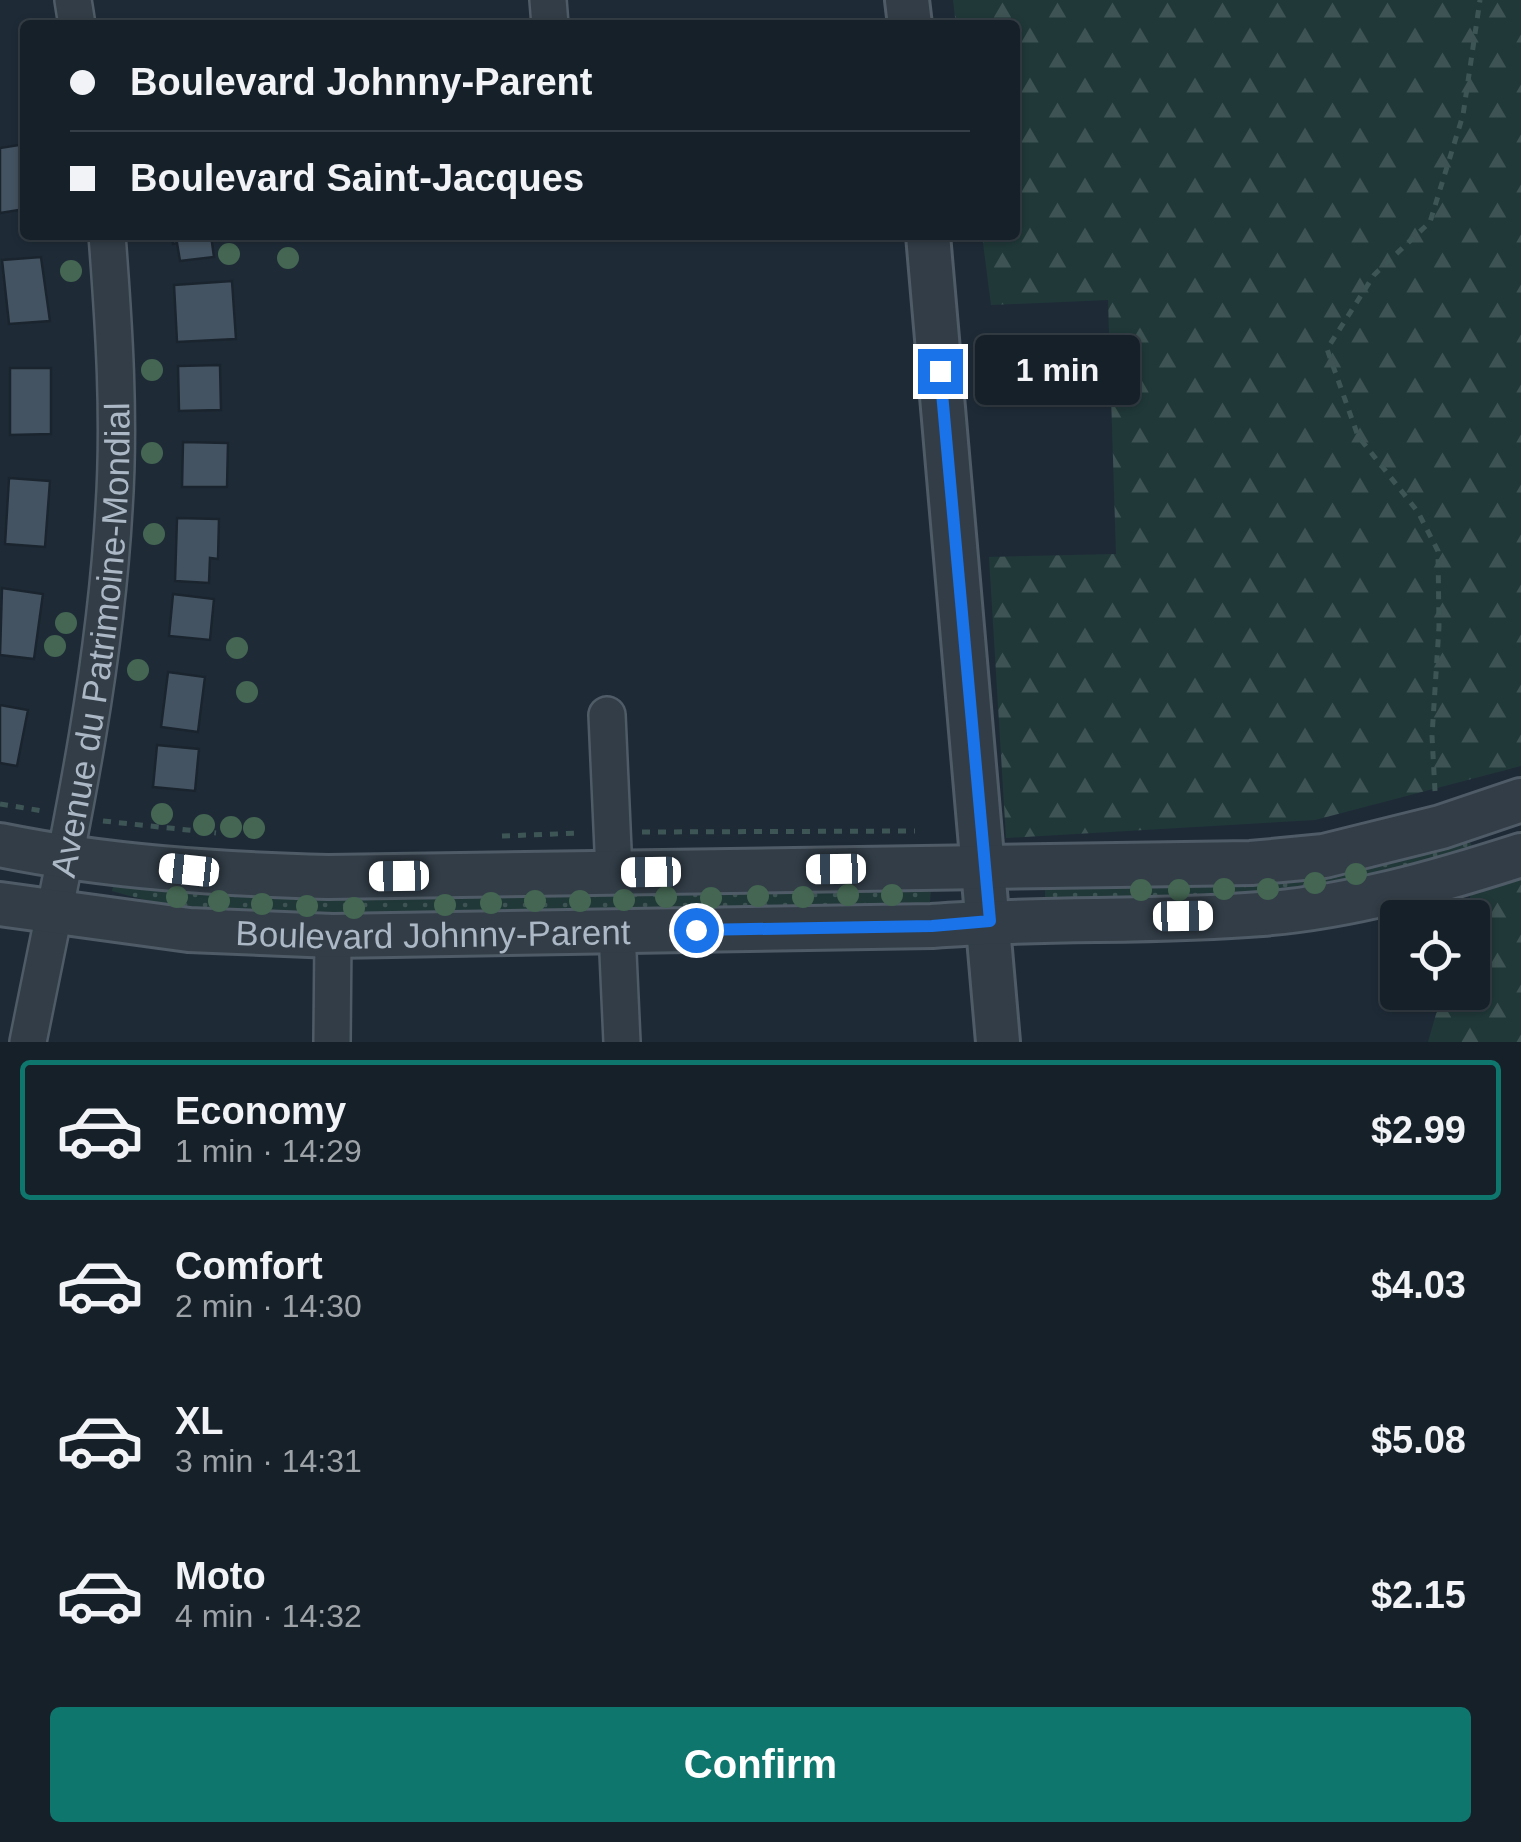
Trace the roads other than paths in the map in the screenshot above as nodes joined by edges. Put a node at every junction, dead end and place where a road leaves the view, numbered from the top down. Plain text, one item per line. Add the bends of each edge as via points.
1 (107, 240) edge
2 (928, 240) edge
3 (607, 716) dead end
4 (1521, 800) edge
5 (0, 844) edge
6 (614, 852) junction
7 (1521, 854) edge
8 (63, 858) junction
9 (984, 867) junction
10 (0, 904) edge
11 (54, 911) junction
12 (990, 921) junction
13 (616, 931) junction
14 (334, 936) junction
15 (28, 1042) edge
16 (332, 1042) edge
17 (622, 1042) edge
18 (998, 1042) edge

1 - 8 street, Avenue du Patrimoine-Mondial via 115,334 114,508 96,680
2 - 9 street
3 - 6 street
4 - 9 street, Boulevard Johnny-Parent via 1324,856
5 - 8 street, Boulevard Johnny-Parent
6 - 8 street, Boulevard Johnny-Parent via 328,878
6 - 9 street, Boulevard Johnny-Parent
7 - 12 street, Boulevard Johnny-Parent via 1329,906
8 - 11 street, Avenue du Patrimoine-Mondial
9 - 12 street
10 - 11 street, Boulevard Johnny-Parent
11 - 14 street, Boulevard Johnny-Parent via 190,930
11 - 15 street, Avenue du Patrimoine-Mondial
12 - 13 street, Boulevard Johnny-Parent
12 - 18 street
13 - 14 street, Boulevard Johnny-Parent
13 - 17 street
14 - 16 street

